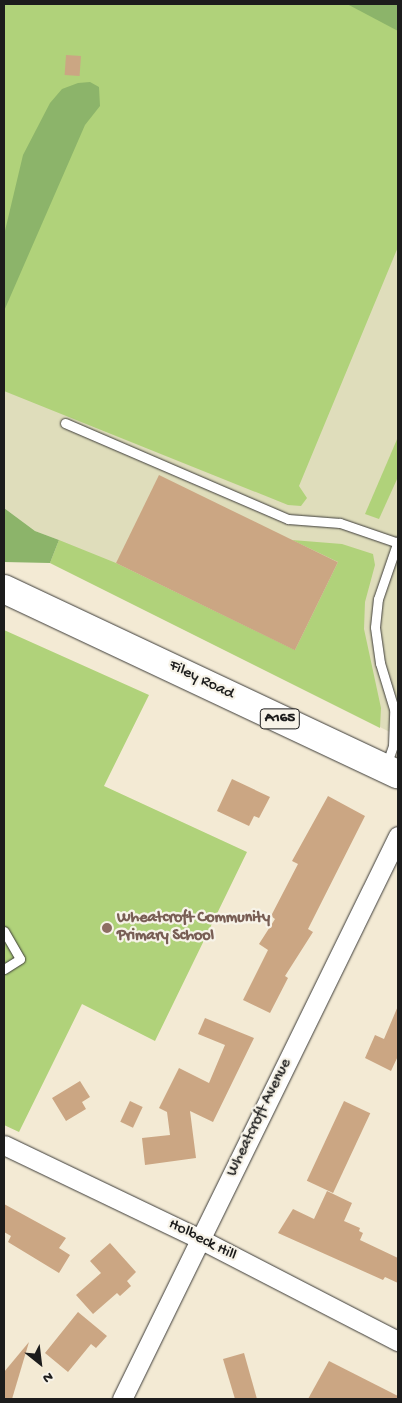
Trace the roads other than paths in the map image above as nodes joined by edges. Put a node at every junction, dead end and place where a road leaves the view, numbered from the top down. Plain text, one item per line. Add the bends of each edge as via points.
1 (64, 423) dead end
2 (398, 542) edge
3 (4, 574) edge
4 (4, 589) edge
5 (162, 662) junction
6 (392, 771) edge
7 (398, 836) edge
8 (4, 931) edge
9 (4, 969) edge
10 (4, 1145) edge
11 (200, 1239) junction
12 (398, 1341) edge
13 (122, 1399) edge

1 - 2 lane via 288,519 340,523
2 - 6 lane via 378,599 375,627 380,663 394,709
3 - 5 highway via 102,620
4 - 5 highway, Filey Road / A165
5 - 6 highway, Filey Road / A165
7 - 11 street, Wheatcroft Avenue
8 - 9 lane via 20,959
10 - 11 street, Holbeck Hill
11 - 12 street, Holbeck Hill
11 - 13 street, Wheatcroft Avenue

